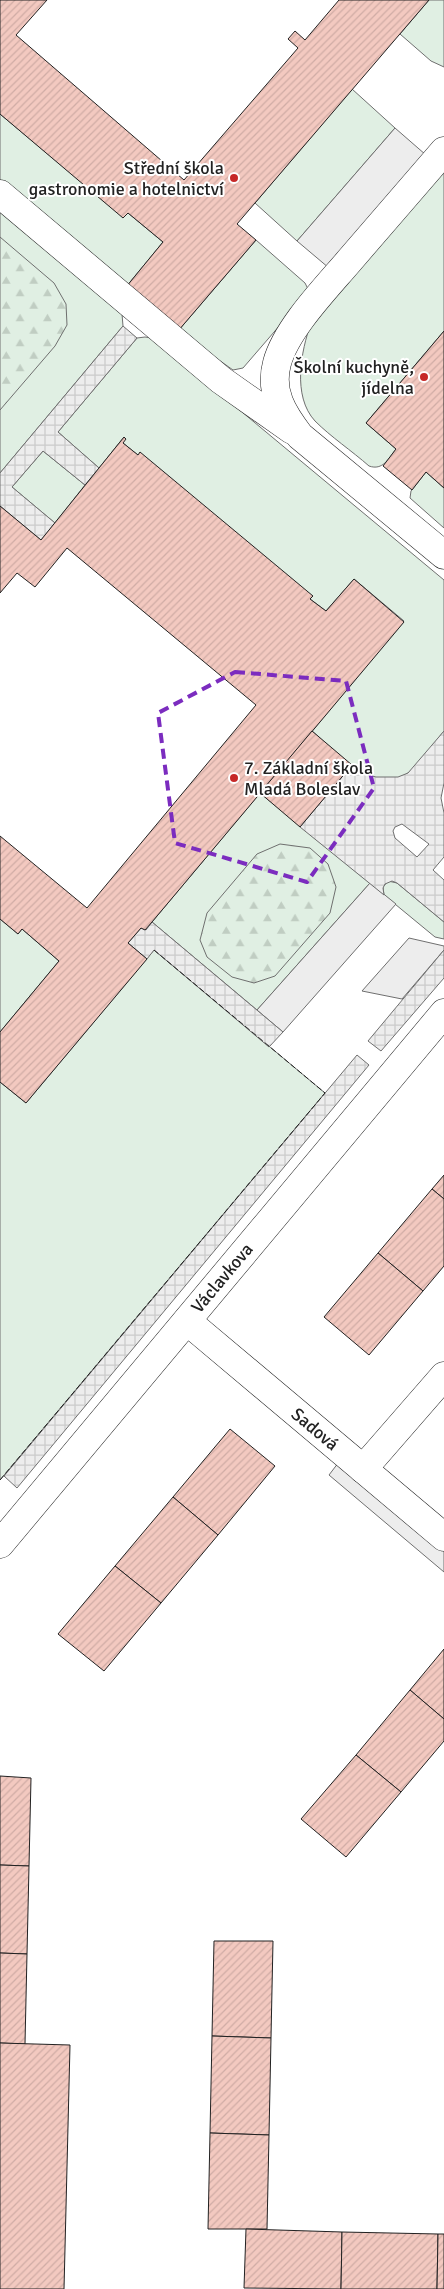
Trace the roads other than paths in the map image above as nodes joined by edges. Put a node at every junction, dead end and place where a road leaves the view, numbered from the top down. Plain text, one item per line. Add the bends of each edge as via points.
1 (444, 151) edge
2 (0, 194) edge
3 (300, 436) junction
4 (444, 555) edge
5 (444, 1013) edge
6 (186, 1321) junction
7 (444, 1376) edge
8 (363, 1469) junction
9 (444, 1537) edge
10 (0, 1544) edge

1 - 3 street via 314,302 284,344 276,364 275,389 282,413
2 - 3 street via 221,380
3 - 4 street
5 - 6 street, Václavkova
6 - 8 street, Sadová
6 - 10 street, Václavkova
7 - 8 street
8 - 9 street, Sadová

